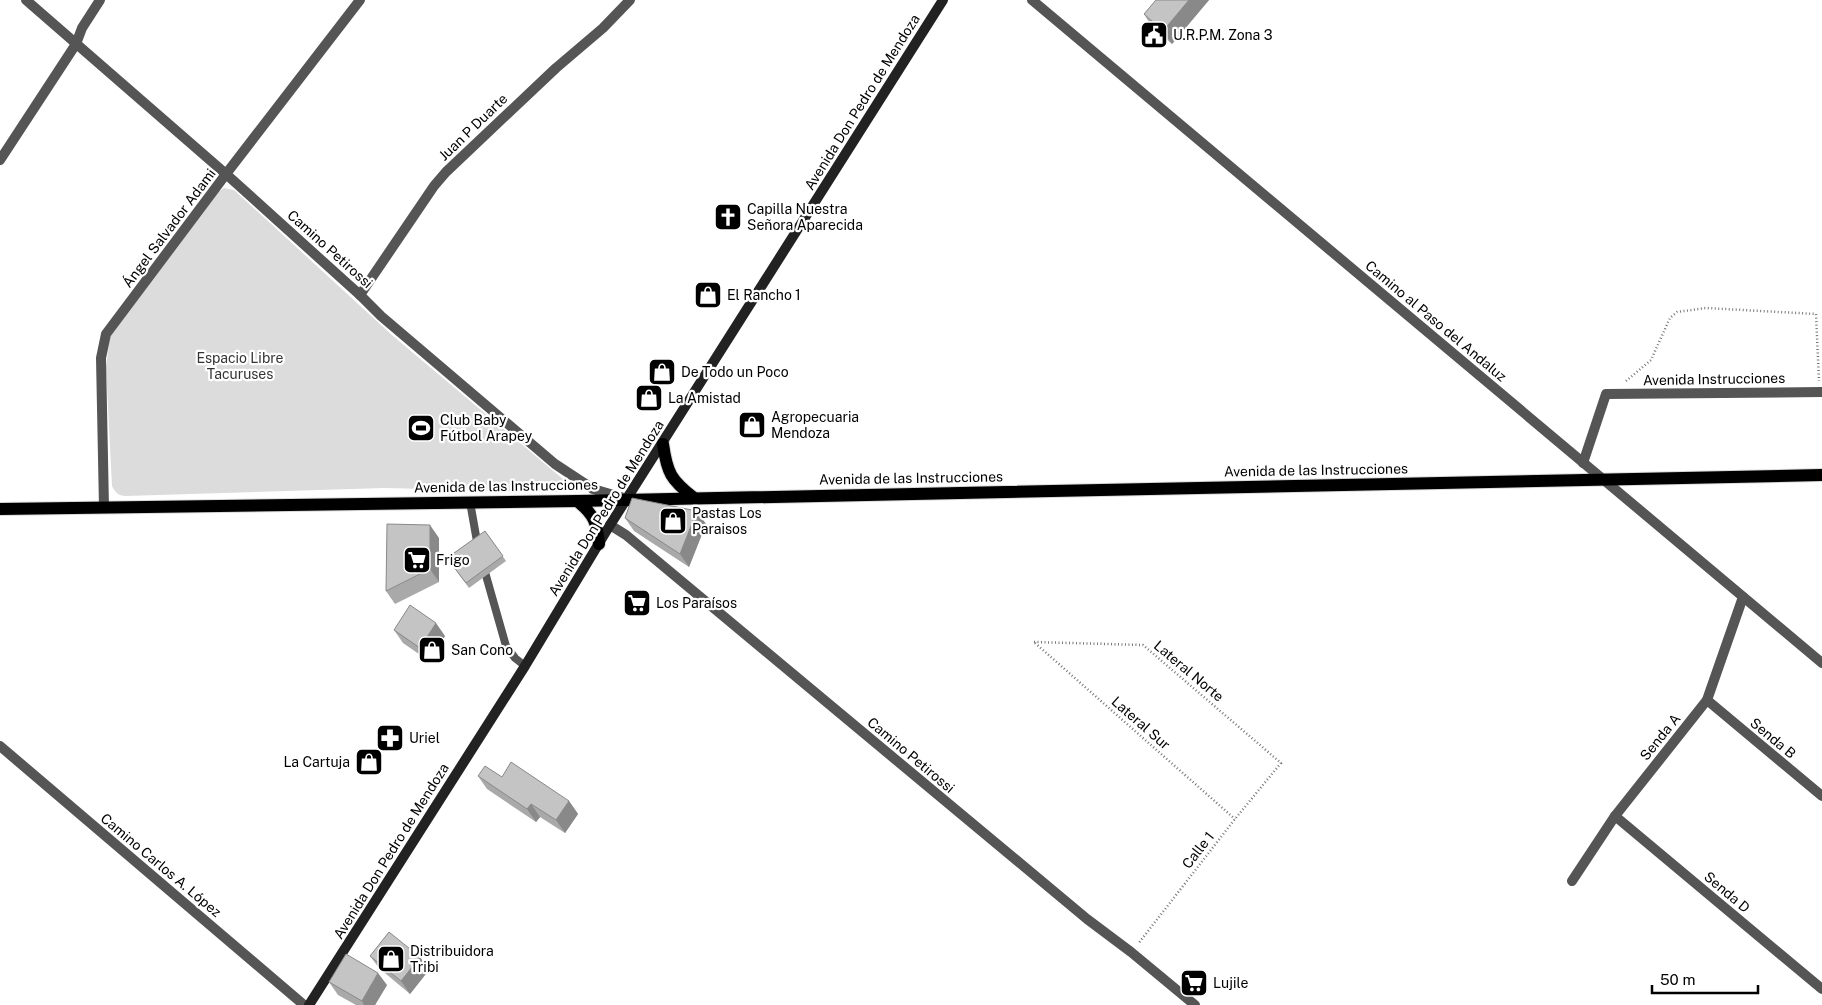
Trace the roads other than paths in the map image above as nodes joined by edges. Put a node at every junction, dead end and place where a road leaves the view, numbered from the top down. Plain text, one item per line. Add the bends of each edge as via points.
1 (26, 0) edge
2 (100, 0) edge
3 (360, 0) edge
4 (630, 0) edge
5 (943, 0) edge
6 (1032, 0) edge
7 (76, 44) junction
8 (0, 160) edge
9 (226, 174) junction
10 (360, 295) junction
11 (1821, 392) edge
12 (663, 444) junction
13 (1583, 462) junction
14 (1822, 474) edge
15 (1605, 479) junction
16 (694, 498) junction
17 (627, 499) junction
18 (577, 501) junction
19 (470, 502) junction
20 (104, 508) junction
21 (0, 509) edge
22 (610, 525) junction
23 (599, 544) junction
24 (1743, 597) junction
25 (1822, 663) edge
26 (525, 666) junction
27 (1707, 700) junction
28 (0, 746) edge
29 (1822, 796) edge
30 (1615, 816) junction
31 (1572, 881) dead end
32 (1822, 989) edge
33 (304, 1005) edge
34 (309, 1005) edge
35 (1195, 1005) edge

1 - 7 street, Camino Petirossi
2 - 7 street
3 - 9 street, Ángel Salvador Adami
4 - 10 street, Juan P Duarte via 446,172
5 - 12 main road, Avenida Don Pedro de Mendoza
6 - 13 street, Camino al Paso del Andaluz
7 - 8 street
7 - 9 street, Camino Petirossi
9 - 10 street, Camino Petirossi
9 - 20 street, Ángel Salvador Adami via 106,334 101,358
10 - 17 street, Camino Petirossi via 380,316 555,464 593,488
11 - 13 street, Avenida Instrucciones via 1606,394
12 - 16 main road via 669,473 678,486
12 - 17 main road, Avenida Don Pedro de Mendoza
13 - 15 street, Camino al Paso del Andaluz
14 - 15 main road, Avenida de las Instrucciones
15 - 16 main road, Avenida de las Instrucciones
15 - 24 street, Camino al Paso del Andaluz
16 - 17 main road, Avenida de las Instrucciones
17 - 18 main road, Avenida de las Instrucciones
17 - 22 main road, Avenida Don Pedro de Mendoza
18 - 19 main road, Avenida de las Instrucciones
18 - 23 main road via 593,516 598,527
19 - 20 main road, Avenida de las Instrucciones
19 - 26 lane via 476,539 506,646
20 - 21 main road, Avenida de las Instrucciones
22 - 23 main road, Avenida Don Pedro de Mendoza
22 - 35 street, Camino Petirossi
23 - 26 main road, Avenida Don Pedro de Mendoza
24 - 25 street, Camino al Paso del Andaluz
24 - 27 street, Senda A
26 - 34 main road, Avenida Don Pedro de Mendoza
27 - 29 street, Senda B
27 - 30 street, Senda A
28 - 33 street, Camino Carlos A. López
30 - 31 street, Senda A
30 - 32 street, Senda D

